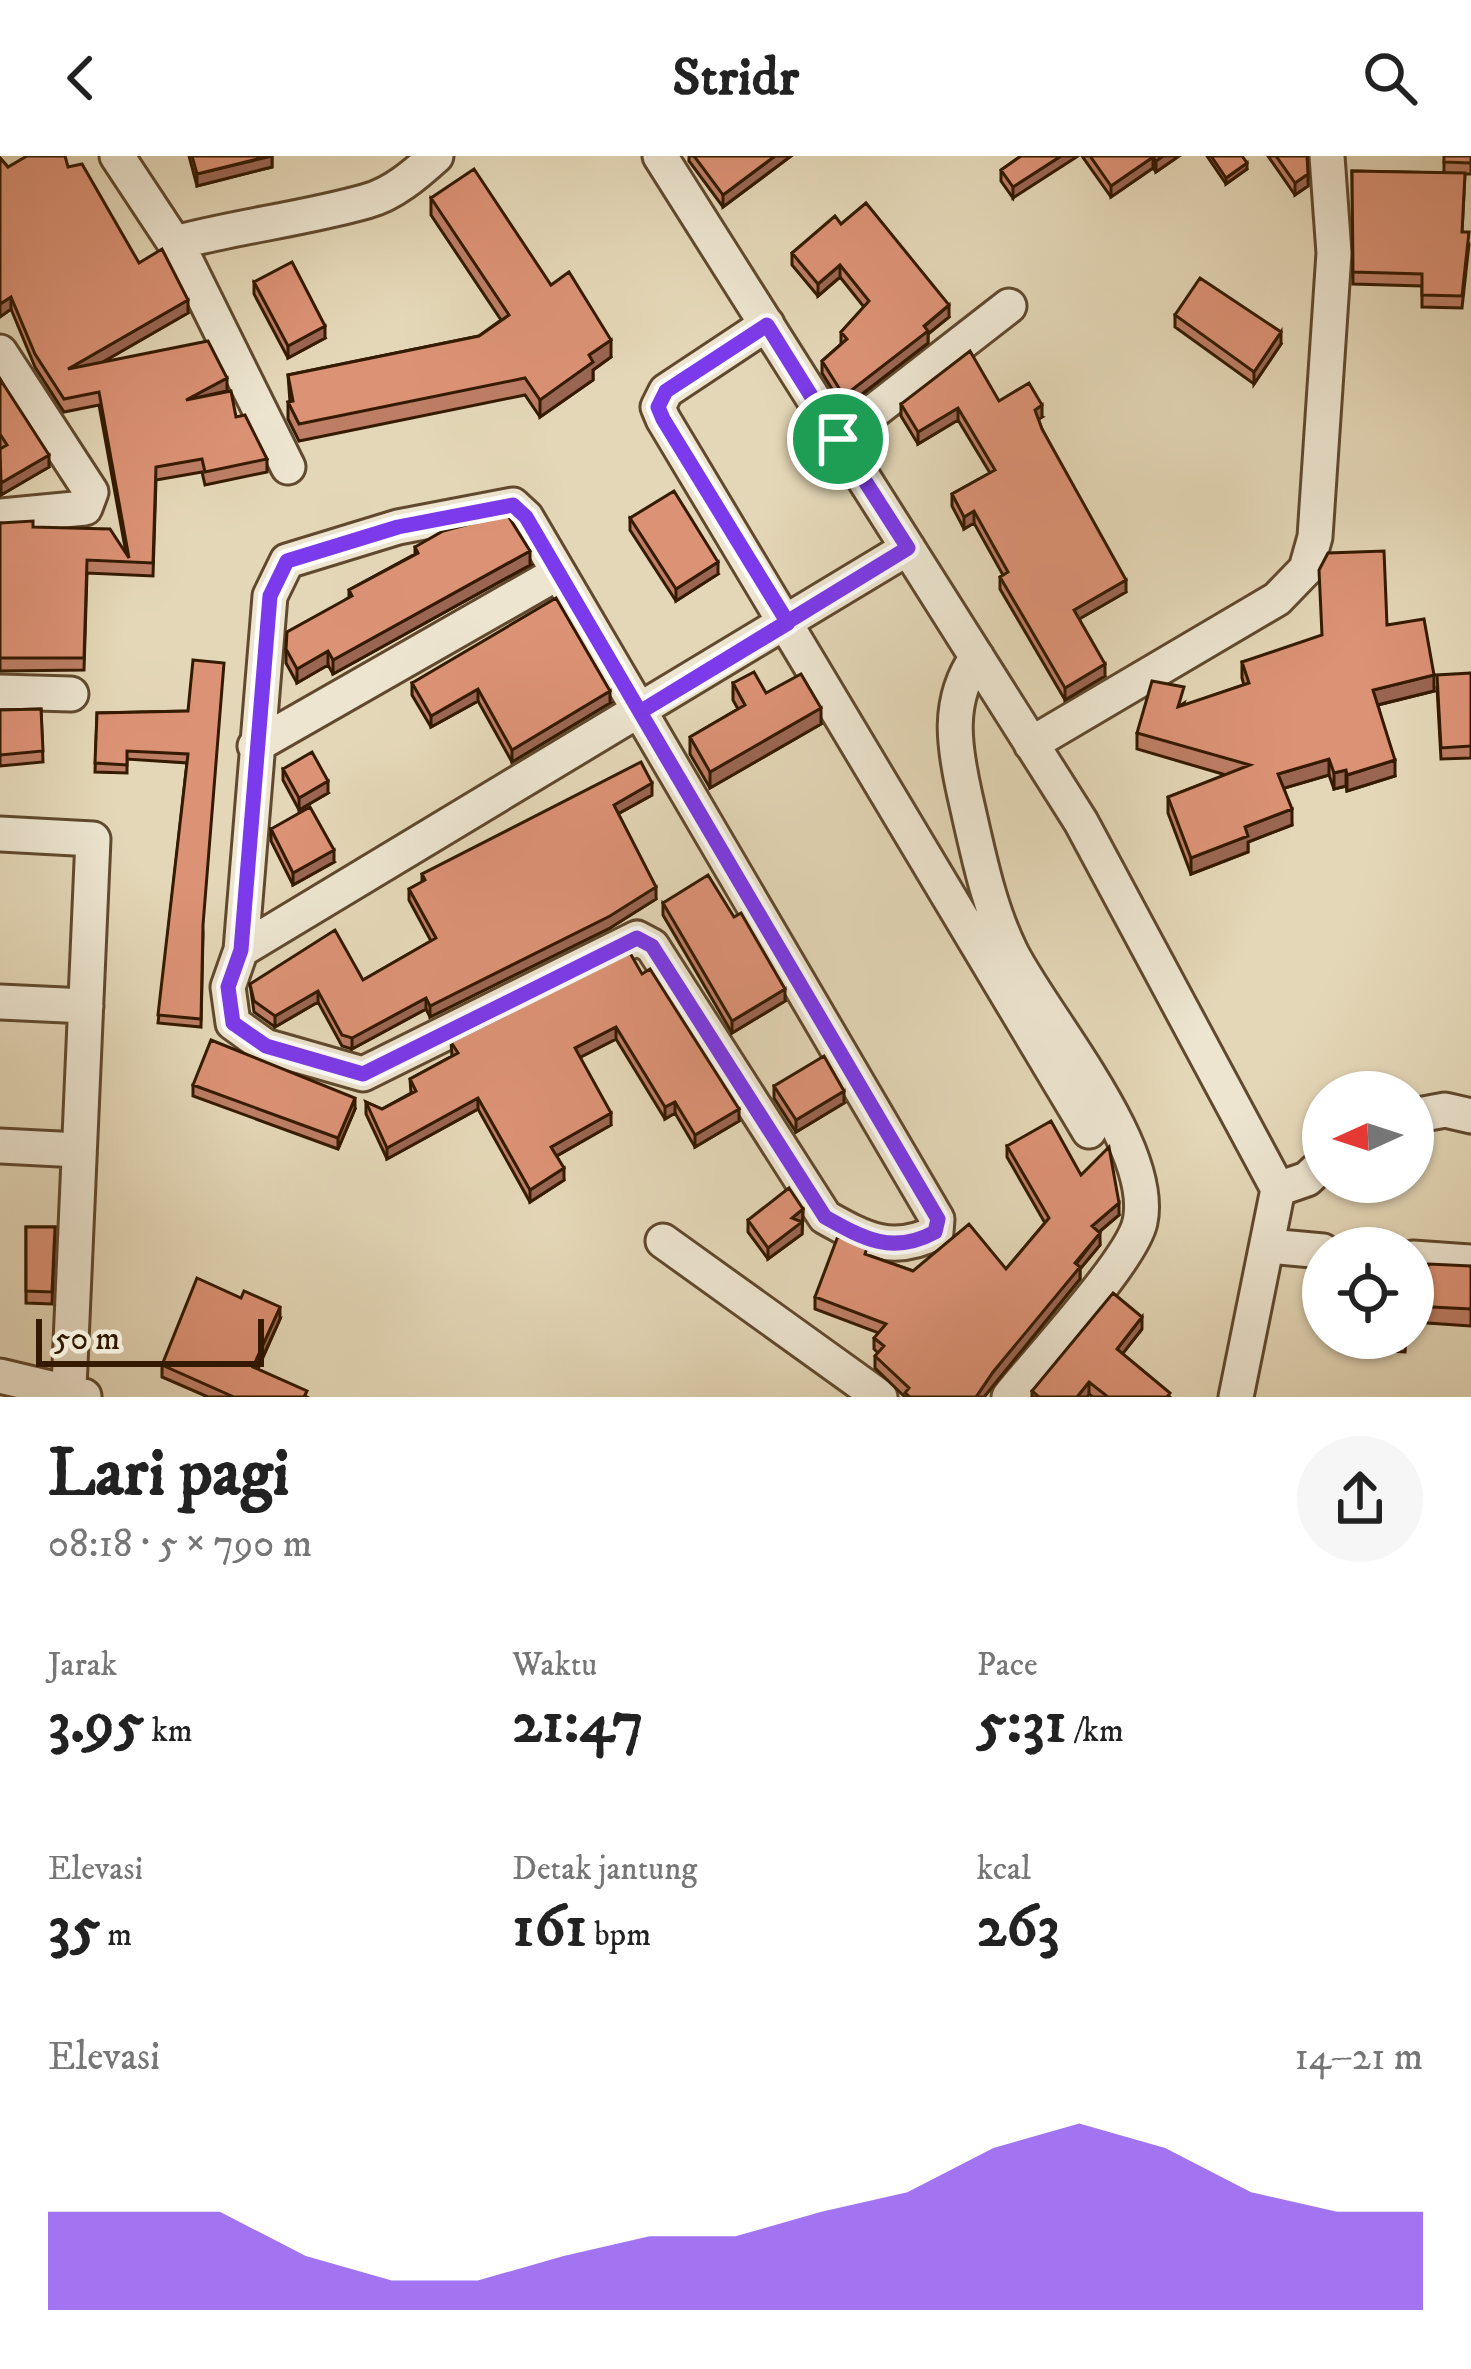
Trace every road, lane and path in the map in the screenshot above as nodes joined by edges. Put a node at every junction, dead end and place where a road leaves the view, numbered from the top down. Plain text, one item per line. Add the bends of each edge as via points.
1 (117, 156) edge
2 (436, 156) edge
3 (660, 156) edge
4 (1327, 156) edge
5 (175, 243) junction
6 (1009, 306) dead end
7 (767, 325) junction
8 (0, 352) edge
9 (838, 439) junction
10 (288, 466) dead end
11 (0, 516) edge
12 (908, 548) junction
13 (556, 574) junction
14 (788, 623) junction
15 (976, 657) junction
16 (0, 692) edge
17 (70, 694) dead end
18 (640, 712) junction
19 (1031, 744) junction
20 (255, 746) junction
21 (0, 835) edge
22 (241, 950) junction
23 (0, 1002) edge
24 (86, 1006) junction
25 (1434, 1112) edge
26 (1471, 1116) edge
27 (1089, 1131) dead end
28 (0, 1146) edge
29 (80, 1150) junction
30 (1302, 1181) edge
31 (1278, 1189) junction
32 (663, 1240) dead end
33 (1268, 1246) junction
34 (1302, 1249) edge
35 (1434, 1259) edge
36 (1471, 1262) edge
37 (0, 1376) edge
38 (77, 1393) edge
39 (880, 1397) edge
40 (1009, 1397) edge
41 (1236, 1397) edge

1 - 5 street
2 - 5 street via 370,201
3 - 7 street
4 - 19 street via 1334,253 1316,537 1306,569 1277,599
5 - 10 street
6 - 9 street
7 - 9 street
7 - 14 street via 666,391 658,407
8 - 11 street via 92,492 85,508
9 - 12 street
12 - 14 street
12 - 15 street
13 - 18 street
13 - 20 street
13 - 20 street via 513,505 398,527 287,561 270,596
14 - 18 street
14 - 27 street
15 - 19 street
15 - 40 street via 960,681 953,742 997,914 1011,952 1119,1133 1143,1192 1132,1243
16 - 17 street
18 - 22 street
18 - 22 street via 938,1219 935,1232 889,1246 825,1217 652,946 637,938 363,1074 266,1046 233,1023 228,987
19 - 31 street via 1081,821
20 - 22 street
21 - 24 street via 93,839
23 - 24 street
24 - 29 street
25 - 26 street
28 - 29 street
29 - 38 street
30 - 31 street
31 - 33 street
32 - 39 street
33 - 34 street
33 - 41 street
35 - 36 street
37 - 38 street

